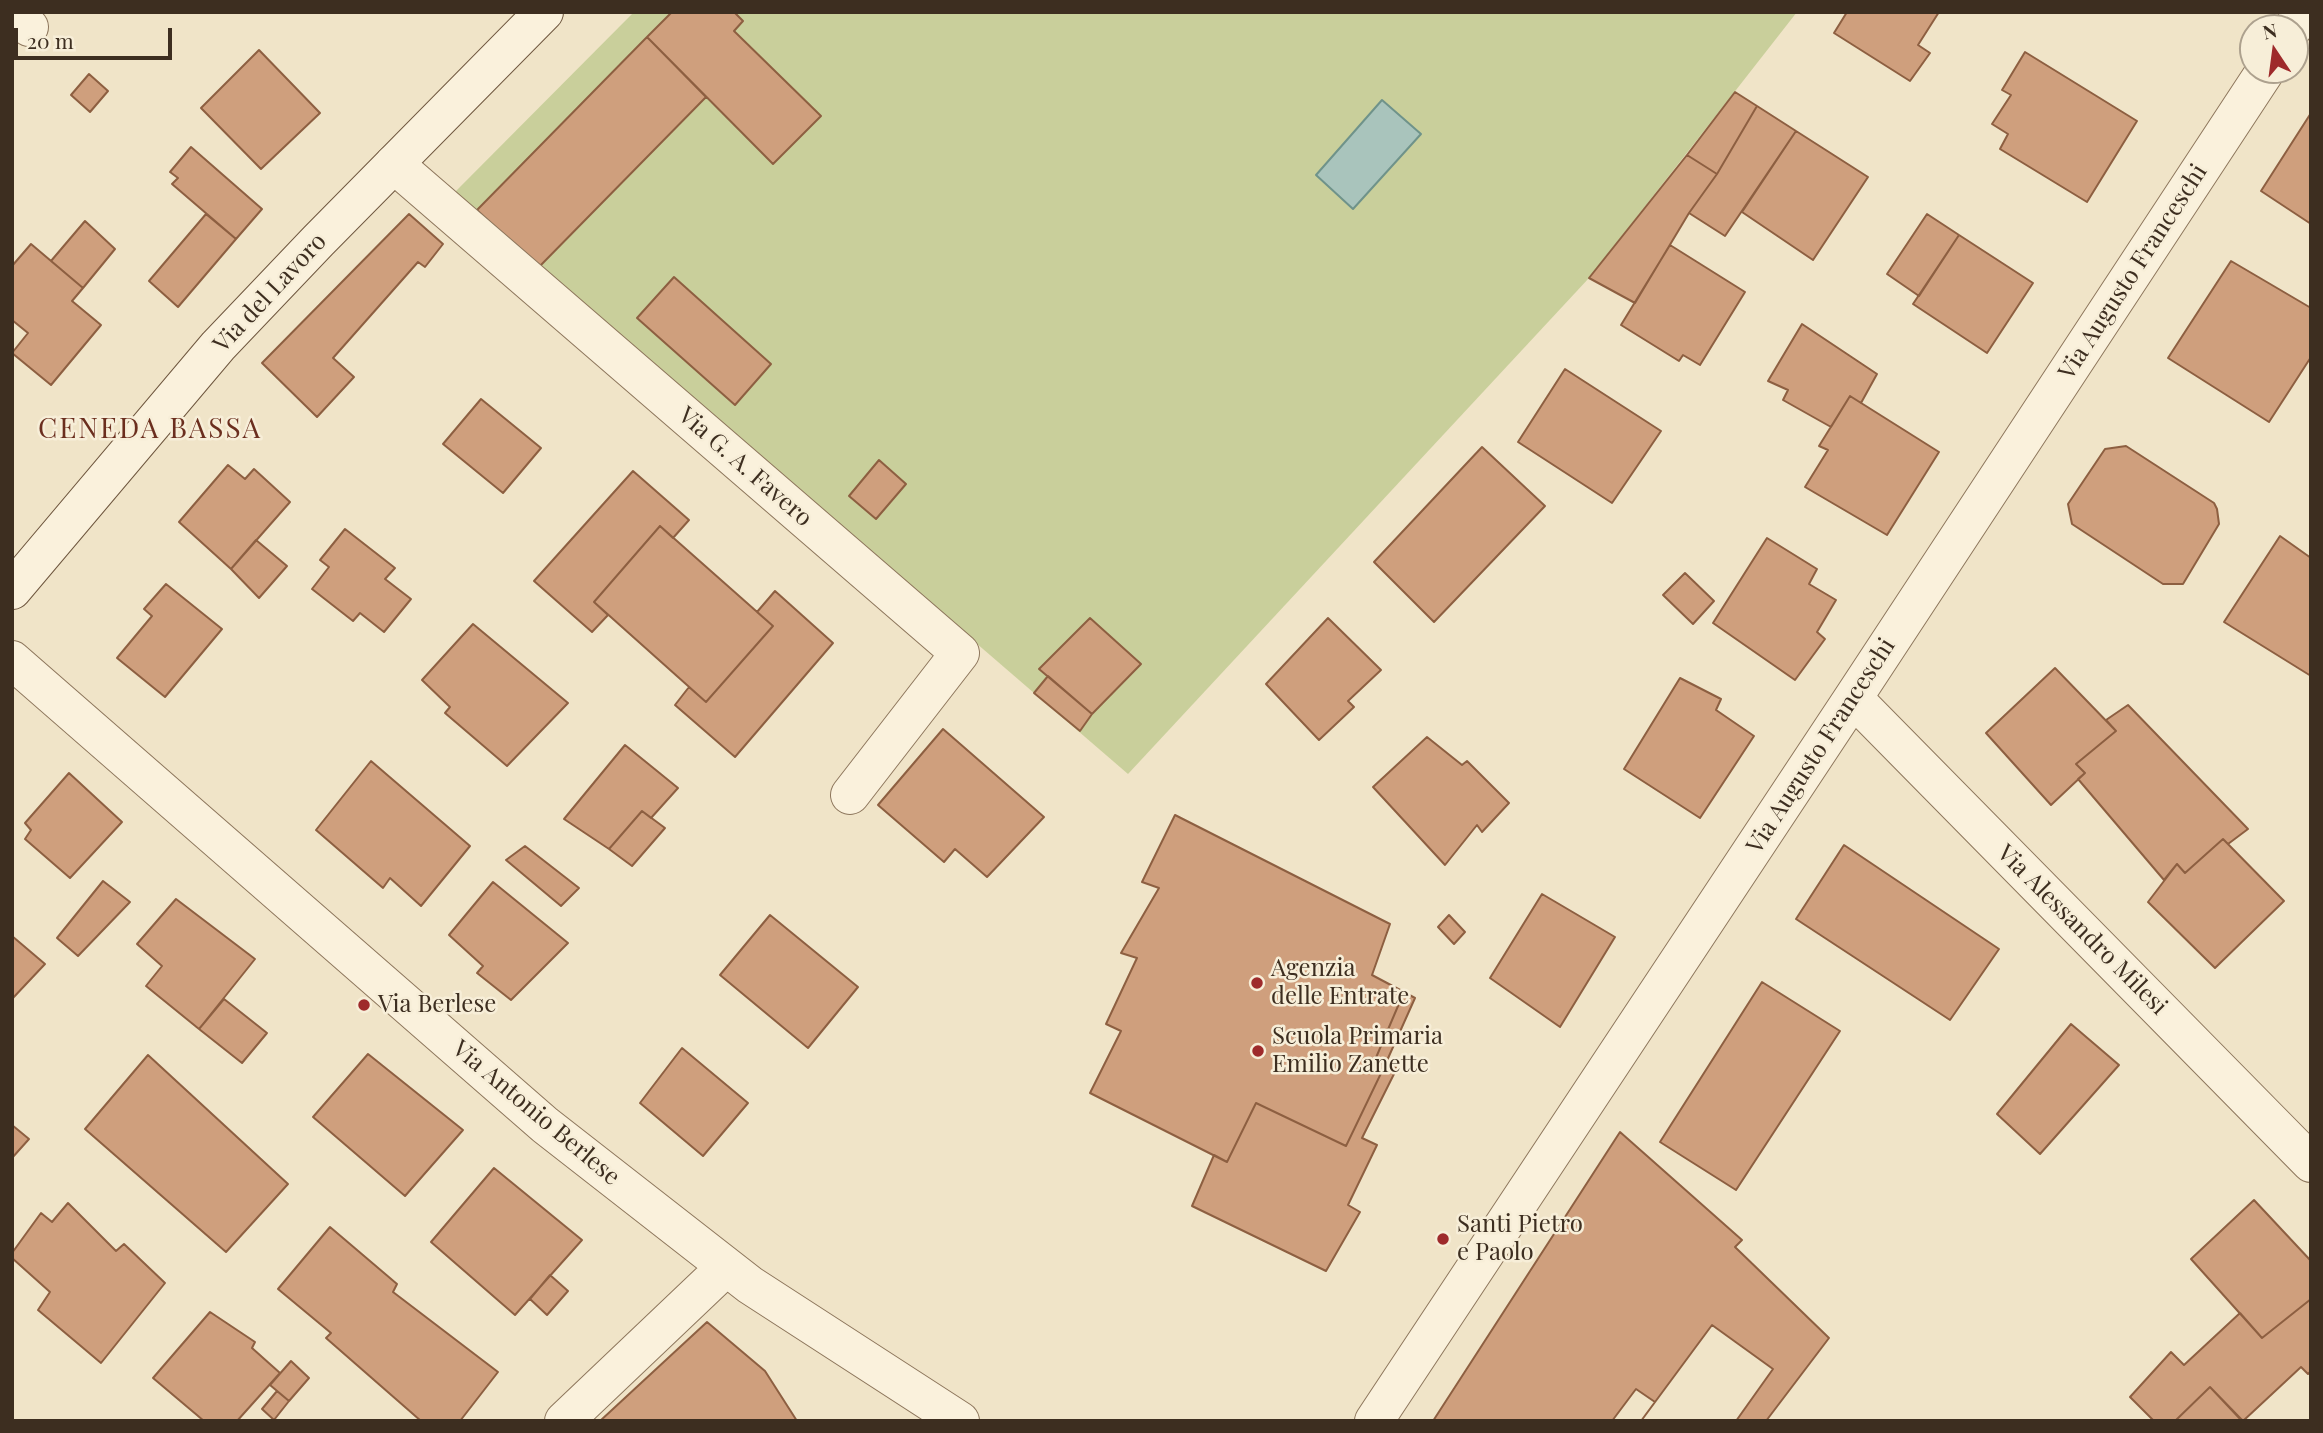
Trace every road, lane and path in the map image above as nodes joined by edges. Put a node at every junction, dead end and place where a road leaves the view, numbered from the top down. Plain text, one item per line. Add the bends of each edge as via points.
1 (544, 12) edge
2 (2257, 84) edge
3 (394, 164) junction
4 (12, 590) edge
5 (12, 660) edge
6 (1853, 698) junction
7 (849, 795) dead end
8 (2311, 1163) edge
9 (726, 1267) junction
10 (564, 1421) edge
11 (960, 1421) edge
12 (1374, 1421) edge

1 - 3 street, Via del Lavoro
2 - 6 street, Via Augusto Franceschi
3 - 4 street, Via del Lavoro via 218,346
3 - 7 street, Via G. A. Favero via 960,653
5 - 9 street, Via Antonio Berlese via 545,1125
6 - 8 street, Via Alessandro Milesi
6 - 12 street, Via Augusto Franceschi
9 - 10 street
9 - 11 street, Via Antonio Berlese

